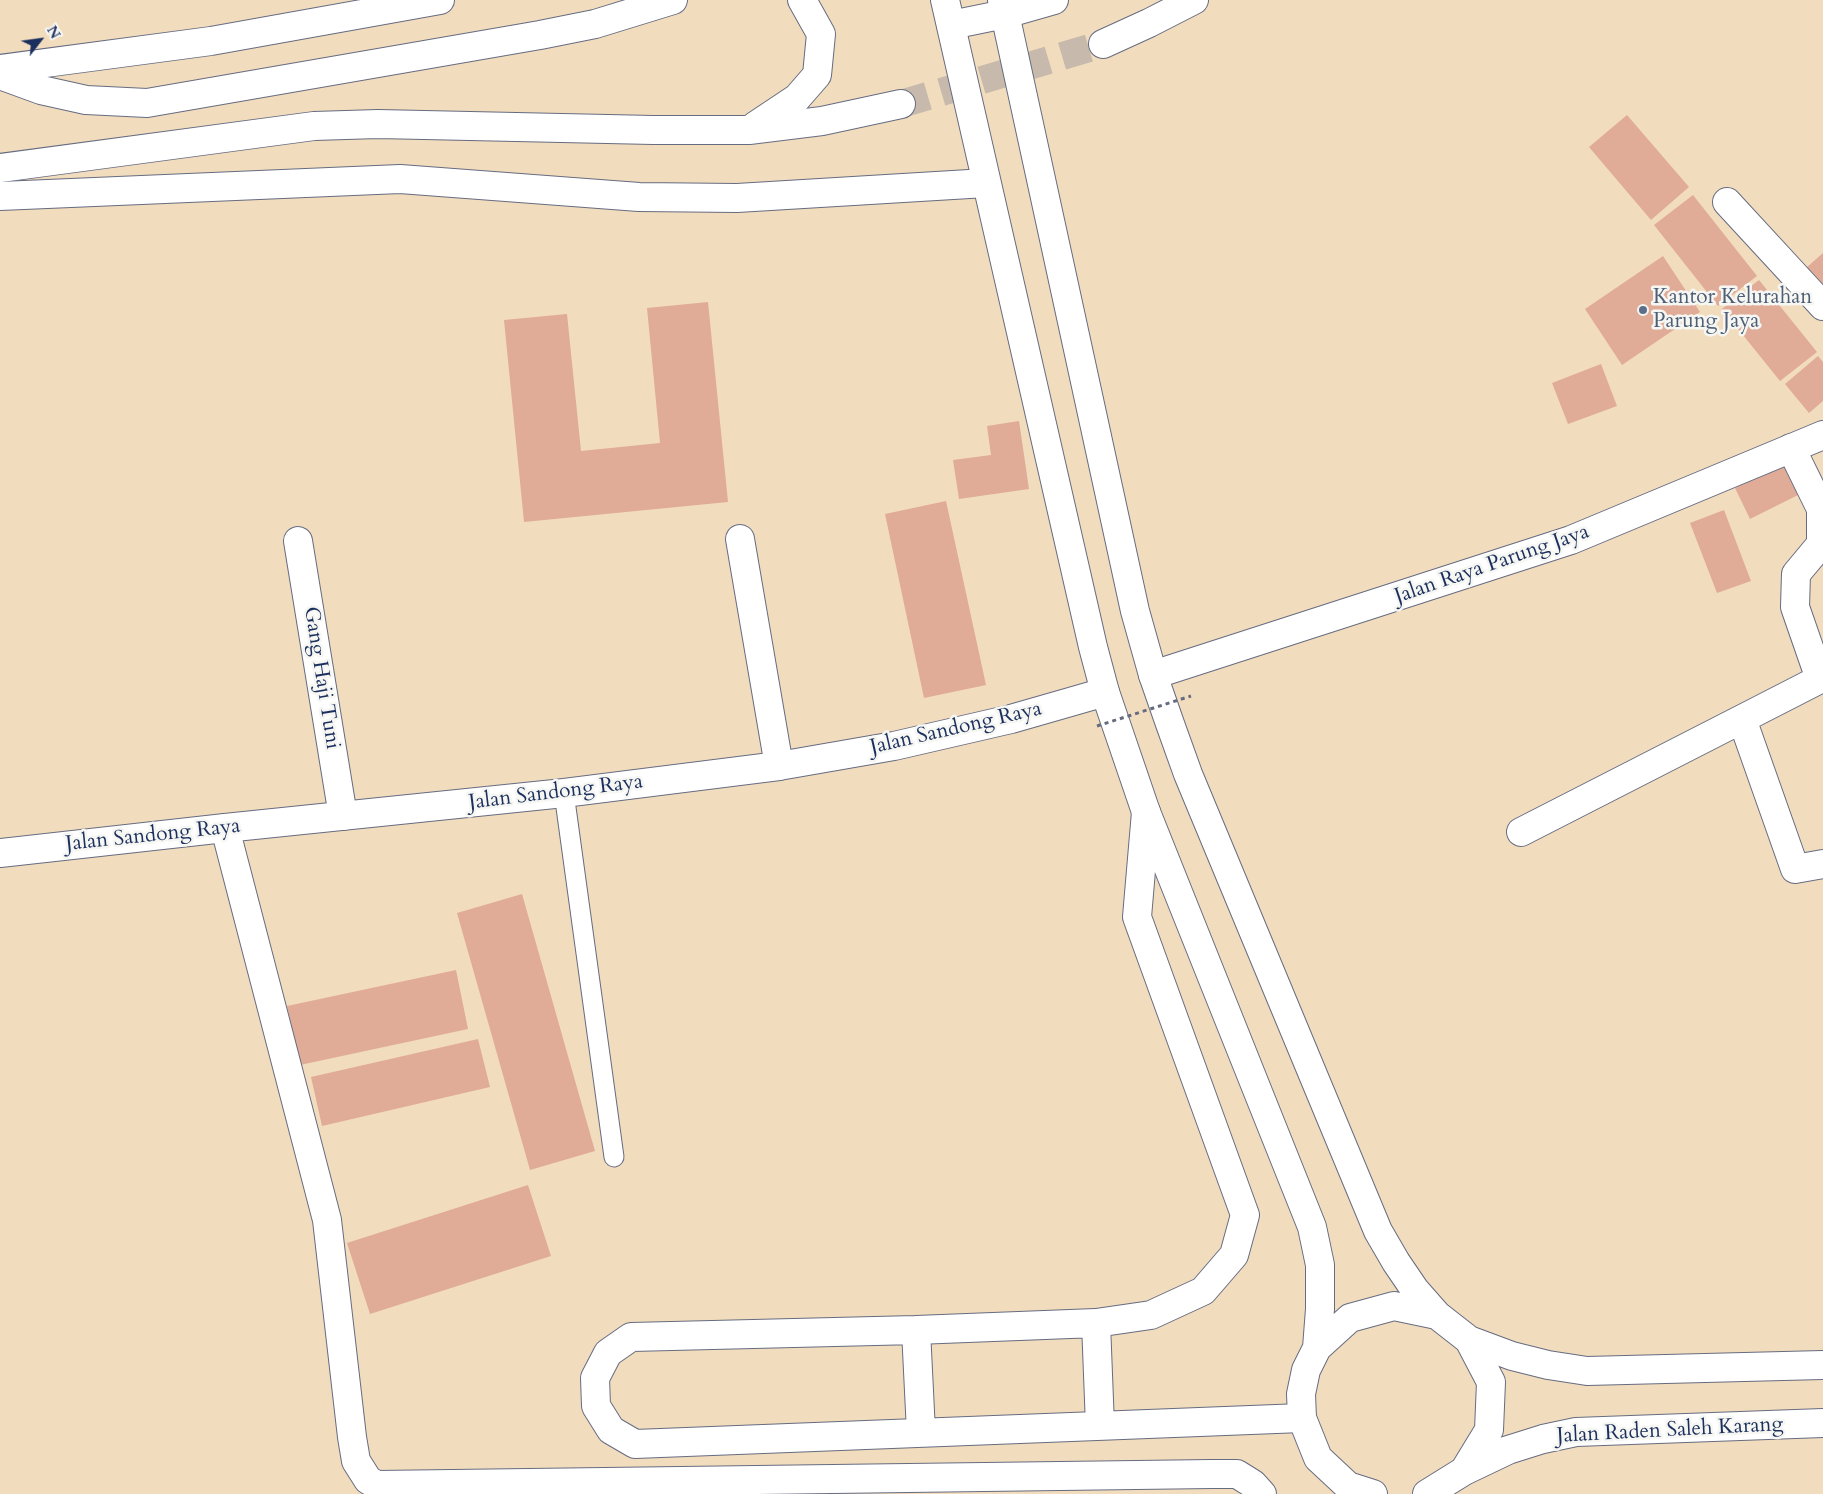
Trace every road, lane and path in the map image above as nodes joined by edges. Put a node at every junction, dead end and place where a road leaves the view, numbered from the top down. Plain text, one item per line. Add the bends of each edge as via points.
1 (440, 0) edge
2 (673, 0) edge
3 (802, 0) edge
4 (1054, 0) edge
5 (1194, 0) edge
6 (1004, 7) edge
7 (948, 12) edge
8 (1103, 44) tunnel mouth
9 (0, 68) edge
10 (0, 75) edge
11 (901, 104) tunnel mouth
12 (749, 130) junction
13 (0, 168) edge
14 (986, 183) junction
15 (0, 196) edge
16 (1727, 202) dead end
17 (1823, 306) edge
18 (1823, 435) edge
19 (1791, 448) junction
20 (740, 539) dead end
21 (298, 541) dead end
22 (1154, 675) junction
23 (1106, 692) junction
24 (1191, 696) dead end
25 (1742, 719) junction
26 (1097, 726) dead end
27 (779, 766) junction
28 (564, 793) junction
29 (1146, 812) junction
30 (343, 816) junction
31 (224, 828) junction
32 (1521, 832) dead end
33 (0, 853) edge
34 (1823, 864) edge
35 (614, 1157) dead end
36 (1437, 1315) junction
37 (1096, 1323) junction
38 (916, 1330) junction
39 (1469, 1340) junction
40 (1317, 1348) junction
41 (1823, 1365) edge
42 (1302, 1418) junction
43 (1823, 1423) edge
44 (1100, 1426) junction
45 (921, 1432) junction
46 (1464, 1471) junction
47 (1262, 1494) edge
48 (1373, 1494) edge
49 (1427, 1494) edge

1 - 9 main road via 211,41
2 - 10 main road via 595,24 540,35 147,103 86,100 41,90
3 - 12 main road via 821,34 817,76 797,98
4 - 6 main road
5 - 8 main road
6 - 7 main road
6 - 22 main road via 1136,611
7 - 14 main road
11 - 12 main road via 822,121
12 - 13 main road via 347,124
14 - 15 main road via 727,198 638,197 400,179
14 - 23 main road
16 - 17 main road
18 - 19 main road, Jalan Raya Parung Jaya
19 - 22 main road, Jalan Raya Parung Jaya via 1563,543
19 - 25 main road via 1821,509 1821,544 1796,574 1795,607 1820,679
20 - 27 main road
21 - 30 main road, Gang Haji Tuni
22 - 36 main road via 1188,774 1378,1231 1396,1262
23 - 27 main road, Jalan Sandong Raya via 894,746
23 - 29 main road
24 - 26 path, bridge
25 - 32 main road
25 - 34 main road via 1794,869
27 - 28 main road, Jalan Sandong Raya
28 - 30 main road, Jalan Sandong Raya
28 - 35 lane
29 - 37 main road via 1137,917 1245,1215 1234,1255 1203,1291 1151,1315
29 - 40 main road via 1312,1227 1320,1265
30 - 31 main road, Jalan Sandong Raya
31 - 33 main road, Jalan Sandong Raya
31 - 47 main road via 327,1220 352,1437 356,1461 368,1480 377,1485 1236,1474 1254,1484
36 - 39 main road
36 - 40 main road via 1394,1306 1350,1318
37 - 38 main road
37 - 44 main road
38 - 45 main road
38 - 45 main road via 631,1337 608,1352 595,1378 596,1406 611,1430 634,1444
39 - 41 main road via 1512,1356 1587,1371
39 - 46 main road via 1491,1382 1489,1430
40 - 42 main road via 1306,1370 1301,1394
42 - 44 main road
42 - 48 main road via 1318,1458 1348,1486
43 - 46 main road, Jalan Raden Saleh Karang via 1576,1432 1508,1450
44 - 45 main road
46 - 49 main road, Jalan Raden Saleh Karang

